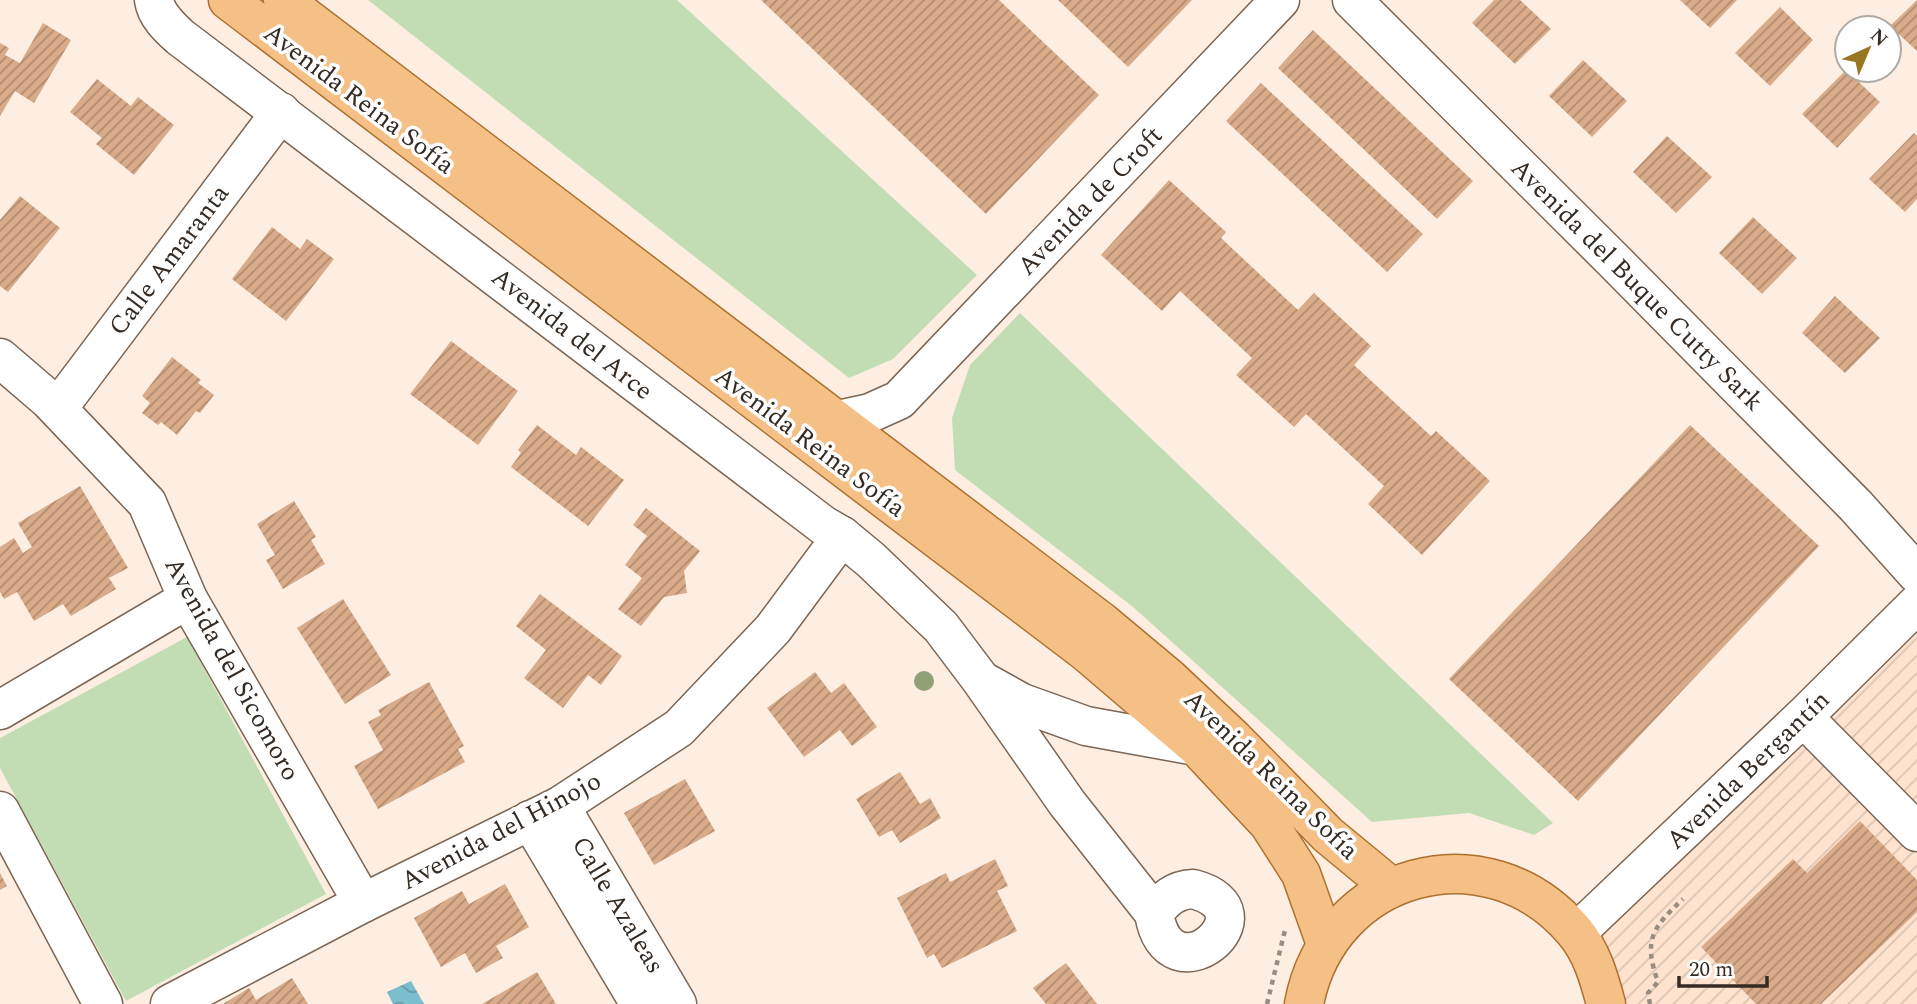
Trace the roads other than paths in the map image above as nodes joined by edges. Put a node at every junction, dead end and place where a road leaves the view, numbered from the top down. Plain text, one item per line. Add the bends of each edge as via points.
1 (154, 0) edge
2 (228, 0) edge
3 (283, 0) edge
4 (1280, 0) edge
5 (1352, 0) edge
6 (281, 112) junction
7 (0, 358) edge
8 (899, 400) junction
9 (58, 408) junction
10 (838, 419) junction
11 (891, 459) junction
12 (842, 536) junction
13 (1917, 574) edge
14 (188, 598) junction
15 (1917, 604) edge
16 (981, 680) junction
17 (0, 710) edge
18 (1803, 717) junction
19 (1086, 726) junction
20 (1196, 746) junction
21 (1068, 803) junction
22 (0, 811) edge
23 (545, 813) junction
24 (1917, 832) edge
25 (1391, 887) junction
26 (363, 903) junction
27 (1154, 913) dead end
28 (1576, 933) junction
29 (1326, 944) junction
30 (103, 1004) edge
31 (170, 1004) edge
32 (640, 1004) edge
33 (677, 1004) edge
34 (1304, 1004) edge
35 (1606, 1004) edge

1 - 6 street, Avenida del Arce via 155,8 180,37
2 - 20 main road, Avenida Reina Sofía via 1086,652
3 - 10 main road, Avenida Reina Sofía
4 - 8 street, Avenida de Croft
5 - 13 street, Avenida del Buque Cutty Sark via 1827,476
6 - 9 street, Calle Amaranta
6 - 12 street, Avenida del Arce
7 - 9 street, Avenida del Sicomoro
8 - 10 street, Avenida de Croft via 870,413
8 - 11 street, Avenida de Croft via 889,430
9 - 14 street, Avenida del Sicomoro via 148,503
10 - 11 main road, Avenida Reina Sofía
11 - 25 main road, Avenida Reina Sofía via 1169,678 1328,835
12 - 16 street, Avenida del Arce via 941,627
12 - 23 street, Avenida del Hinojo via 773,629 679,728
14 - 17 street
14 - 26 street, Avenida del Sicomoro
15 - 18 street, Avenida Bergantín
16 - 19 street, Avenida del Arce via 1022,703
16 - 21 street, Avenida del Arce
18 - 24 street
18 - 28 street, Avenida Bergantín
19 - 20 street, Avenida del Arce
19 - 21 street, Avenida del Arce via 1068,741 1060,761
20 - 29 main road, Avenida Reina Sofía via 1269,824 1301,874
21 - 27 street, Avenida del Arce
22 - 30 street
23 - 26 street, Avenida del Hinojo
23 - 32 street
23 - 33 street, Calle Azaleas
25 - 28 main road via 1424,876 1492,877 1524,889 1553,908
25 - 29 main road via 1354,910
26 - 31 street, Avenida del Hinojo
28 - 35 main road via 1596,967
29 - 34 main road

